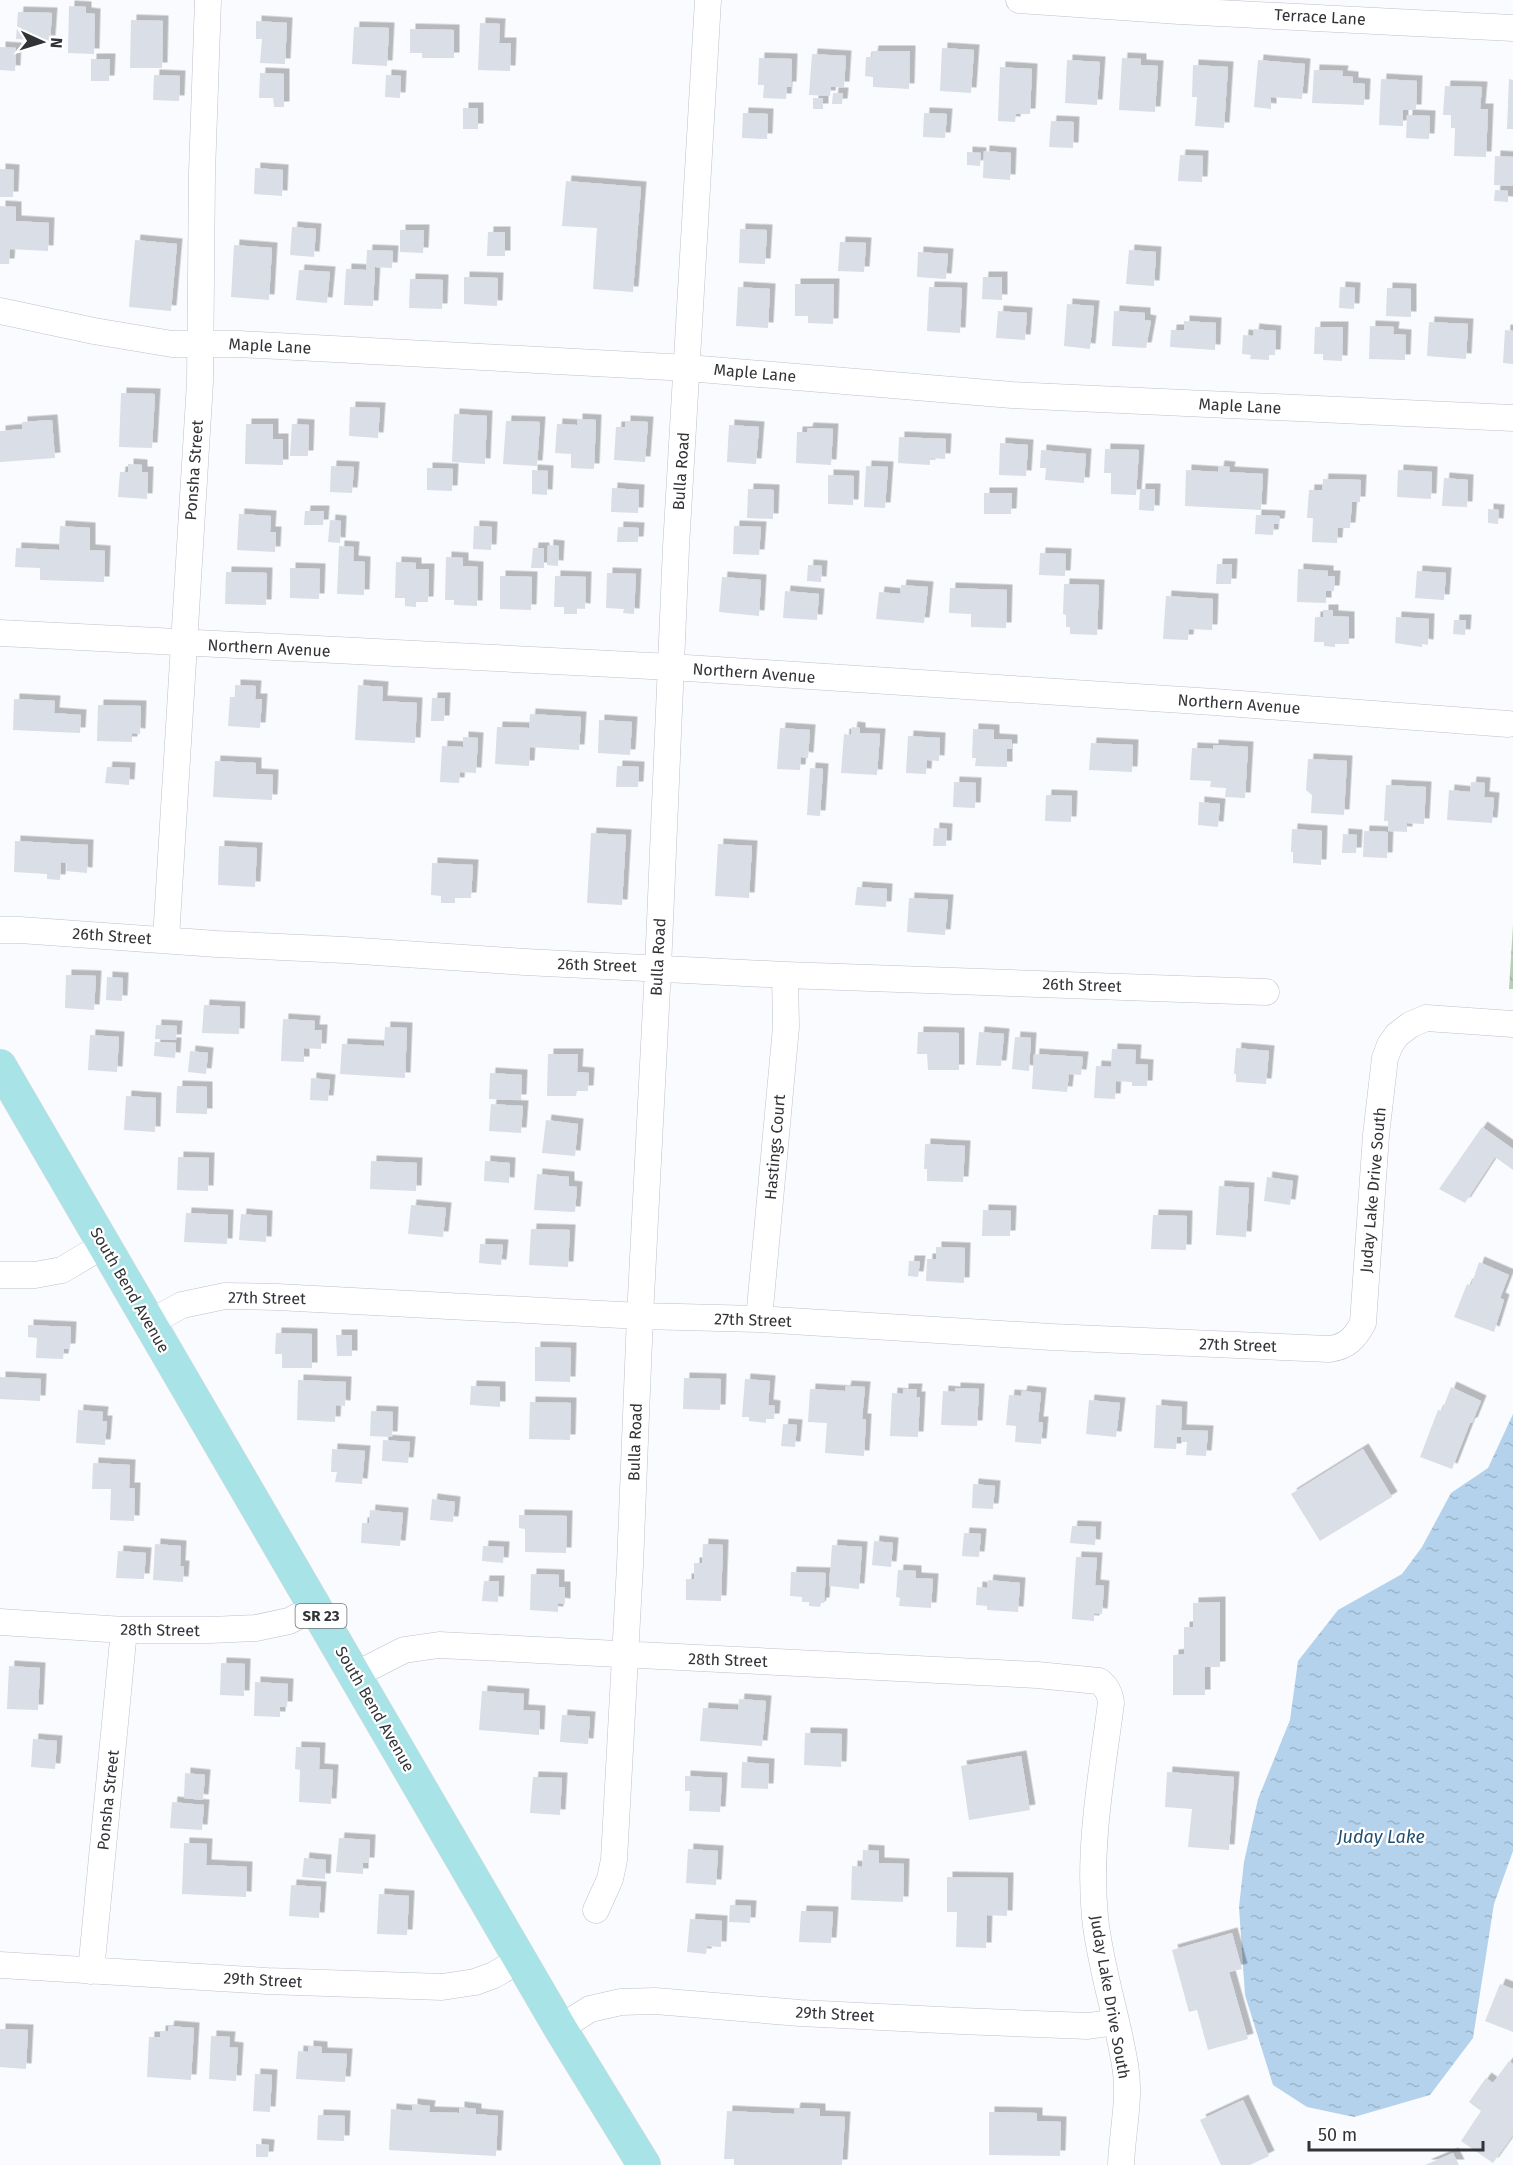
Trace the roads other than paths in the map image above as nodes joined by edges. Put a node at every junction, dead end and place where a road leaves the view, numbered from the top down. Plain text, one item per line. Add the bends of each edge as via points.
1 (208, 0) edge
2 (708, 0) edge
3 (1019, 0) edge
4 (1513, 28) edge
5 (0, 311) edge
6 (199, 343) junction
7 (688, 368) junction
8 (1513, 418) edge
9 (0, 633) edge
10 (183, 644) junction
11 (671, 667) junction
12 (1508, 724) dead end
13 (0, 930) edge
14 (166, 939) junction
15 (658, 968) junction
16 (785, 975) junction
17 (1266, 992) dead end
18 (1513, 1024) edge
19 (0, 1066) edge
20 (104, 1245) junction
21 (0, 1275) edge
22 (639, 1316) junction
23 (759, 1319) junction
24 (149, 1323) junction
25 (1357, 1335) joint
26 (315, 1607) junction
27 (0, 1622) edge
28 (124, 1630) junction
29 (626, 1655) junction
30 (355, 1675) junction
31 (1106, 1686) joint
32 (596, 1910) dead end
33 (520, 1959) junction
34 (0, 1965) edge
35 (91, 1971) junction
36 (1116, 2022) junction
37 (560, 2028) junction
38 (644, 2165) edge
39 (1121, 2165) edge

1 - 6 street, Ponsha Street
2 - 7 street, Bulla Road
3 - 4 street, Terrace Lane
5 - 6 street, Maple Lane via 94,332 172,344
6 - 7 street, Maple Lane
6 - 10 street, Ponsha Street via 200,382
7 - 8 street, Maple Lane via 1011,395
7 - 11 street, Bulla Road
9 - 10 street, Northern Avenue
10 - 11 street, Northern Avenue
10 - 14 street, Ponsha Street
11 - 12 street, Northern Avenue
11 - 15 street, Bulla Road
13 - 14 street, 26th Street
14 - 15 street, 26th Street
15 - 16 street, 26th Street
15 - 22 street, Bulla Road
16 - 17 street, 26th Street
16 - 23 street, Hastings Court via 786,1027
18 - 25 street, Juday Lake Drive South via 1426,1018 1410,1025 1390,1045 1376,1135 1363,1323
19 - 20 main road, South Bend Avenue / SR 23
20 - 21 street via 62,1270
20 - 24 main road, South Bend Avenue / SR 23
22 - 23 street, 27th Street
22 - 24 street, 27th Street via 225,1296 182,1305
22 - 29 street, Bulla Road
23 - 25 street, 27th Street via 1329,1349 1346,1344
24 - 26 main road, South Bend Avenue / SR 23
26 - 28 street, 28th Street via 289,1622 256,1628
26 - 30 main road, South Bend Avenue / SR 23
27 - 28 street, 28th Street
28 - 35 street, Ponsha Street
29 - 30 street, 28th Street via 439,1645 404,1650
29 - 31 street, 28th Street via 1037,1675 1092,1679
29 - 32 street, Bulla Road via 614,1860
30 - 33 main road, South Bend Avenue / SR 23
31 - 36 street, Juday Lake Drive South via 1111,1703 1093,1882 1095,1918
33 - 35 street, 29th Street via 475,1982 442,1987
33 - 37 main road, South Bend Avenue / SR 23
34 - 35 street, 29th Street
36 - 37 street, 29th Street via 1088,2026 961,2022 655,2001 621,2002 590,2009
36 - 39 street, Juday Lake Drive South via 1127,2099
37 - 38 main road, South Bend Avenue / SR 23

